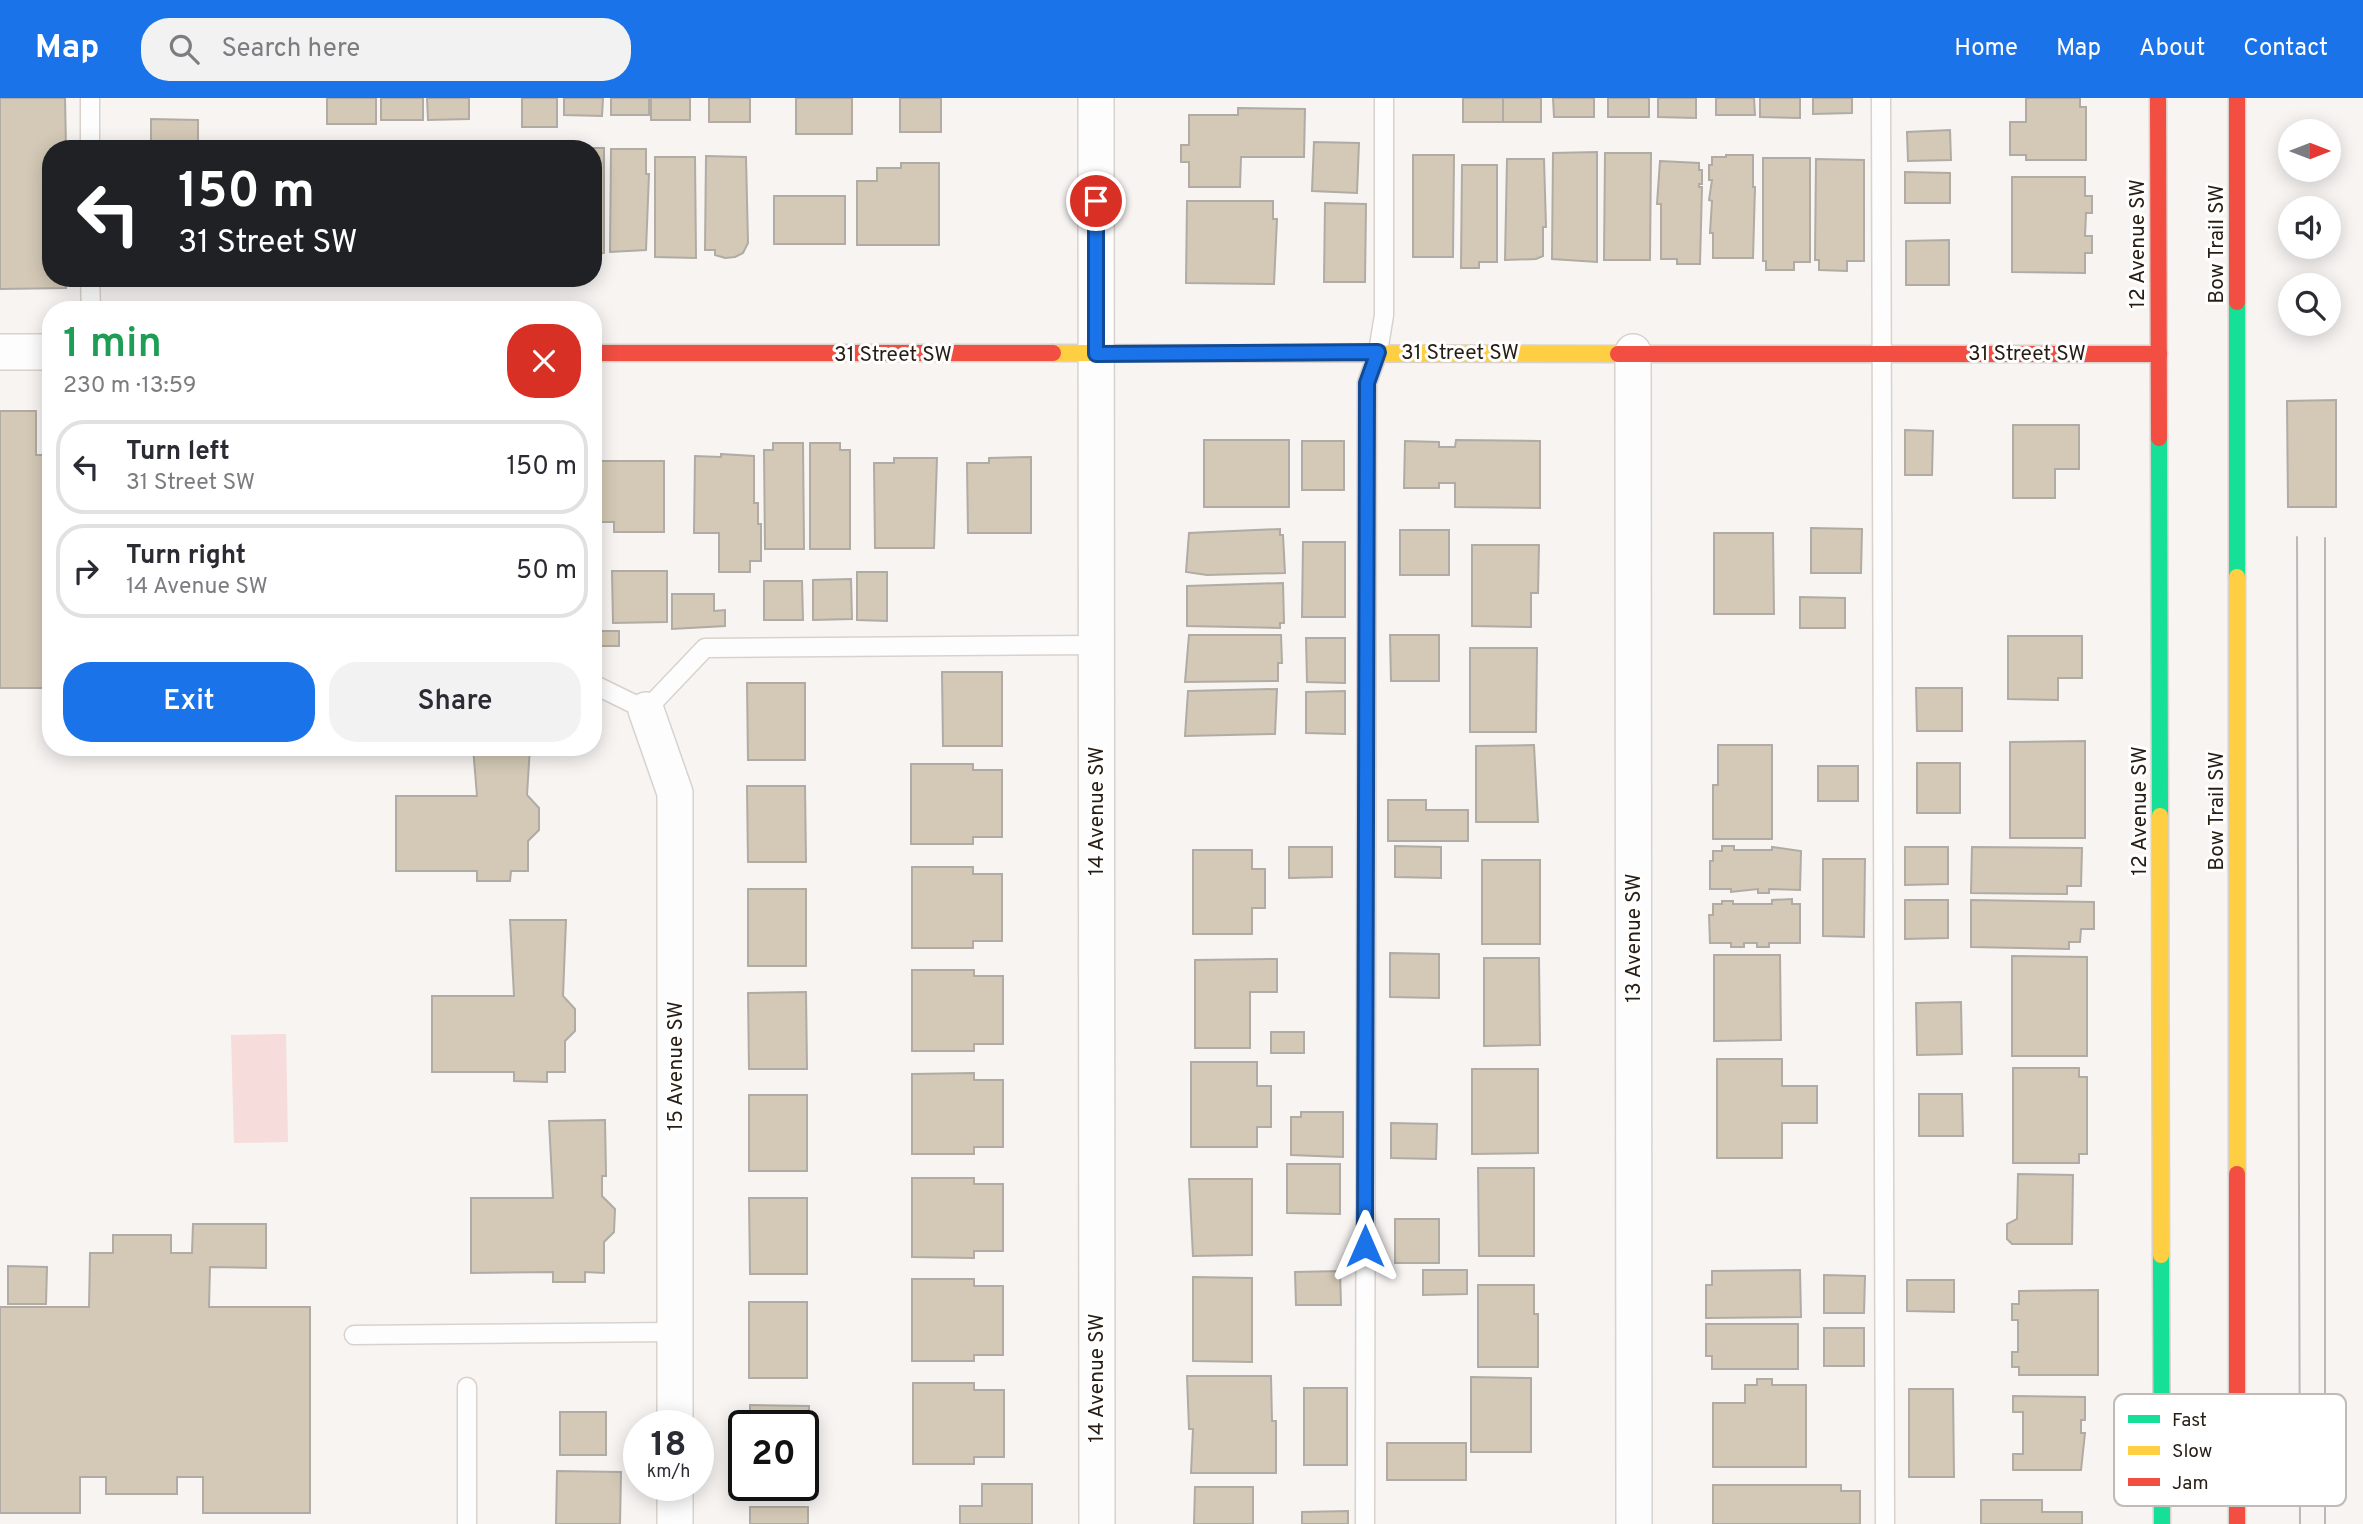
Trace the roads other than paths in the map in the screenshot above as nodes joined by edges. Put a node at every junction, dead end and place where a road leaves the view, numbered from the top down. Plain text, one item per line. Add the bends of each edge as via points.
1 (90, 98) edge
2 (1096, 98) edge
3 (1384, 98) edge
4 (1881, 98) edge
5 (2158, 98) edge
6 (2237, 98) edge
7 (90, 140) edge
8 (0, 352) edge
9 (42, 352) edge
10 (1378, 352) junction
11 (1633, 352) junction
12 (602, 353) edge
13 (1880, 353) junction
14 (1096, 354) junction
15 (2159, 354) junction
16 (1096, 645) junction
17 (602, 688) edge
18 (646, 710) junction
19 (675, 1332) junction
20 (354, 1335) dead end
21 (467, 1387) dead end
22 (2162, 1394) edge
23 (2237, 1394) edge
24 (675, 1410) edge
25 (675, 1501) edge
26 (2162, 1506) edge
27 (2237, 1506) edge
28 (467, 1524) edge
29 (675, 1524) edge
30 (1097, 1524) edge
31 (1365, 1524) edge
32 (1634, 1524) edge
33 (1885, 1524) edge
34 (2162, 1524) edge
35 (2237, 1524) edge

1 - 7 lane
2 - 14 street, 14 Avenue SW
3 - 10 lane via 1384,315
4 - 13 lane
5 - 15 street, 12 Avenue SW
6 - 23 street, Bow Trail SW
8 - 9 street
10 - 11 street, 31 Street SW
10 - 14 street, 31 Street SW
10 - 31 lane via 1367,383
11 - 13 street, 31 Street SW
11 - 32 street, 13 Avenue SW
12 - 14 street, 31 Street SW
13 - 15 street, 31 Street SW
13 - 33 lane
14 - 16 street, 14 Avenue SW
15 - 22 street, 12 Avenue SW
16 - 18 lane via 705,648
16 - 30 street, 14 Avenue SW
17 - 18 lane
18 - 19 street, 15 Avenue SW via 675,793
19 - 20 lane
19 - 24 street, 15 Avenue SW
21 - 28 lane
25 - 29 street
26 - 34 street, 12 Avenue SW
27 - 35 street, Bow Trail SW

